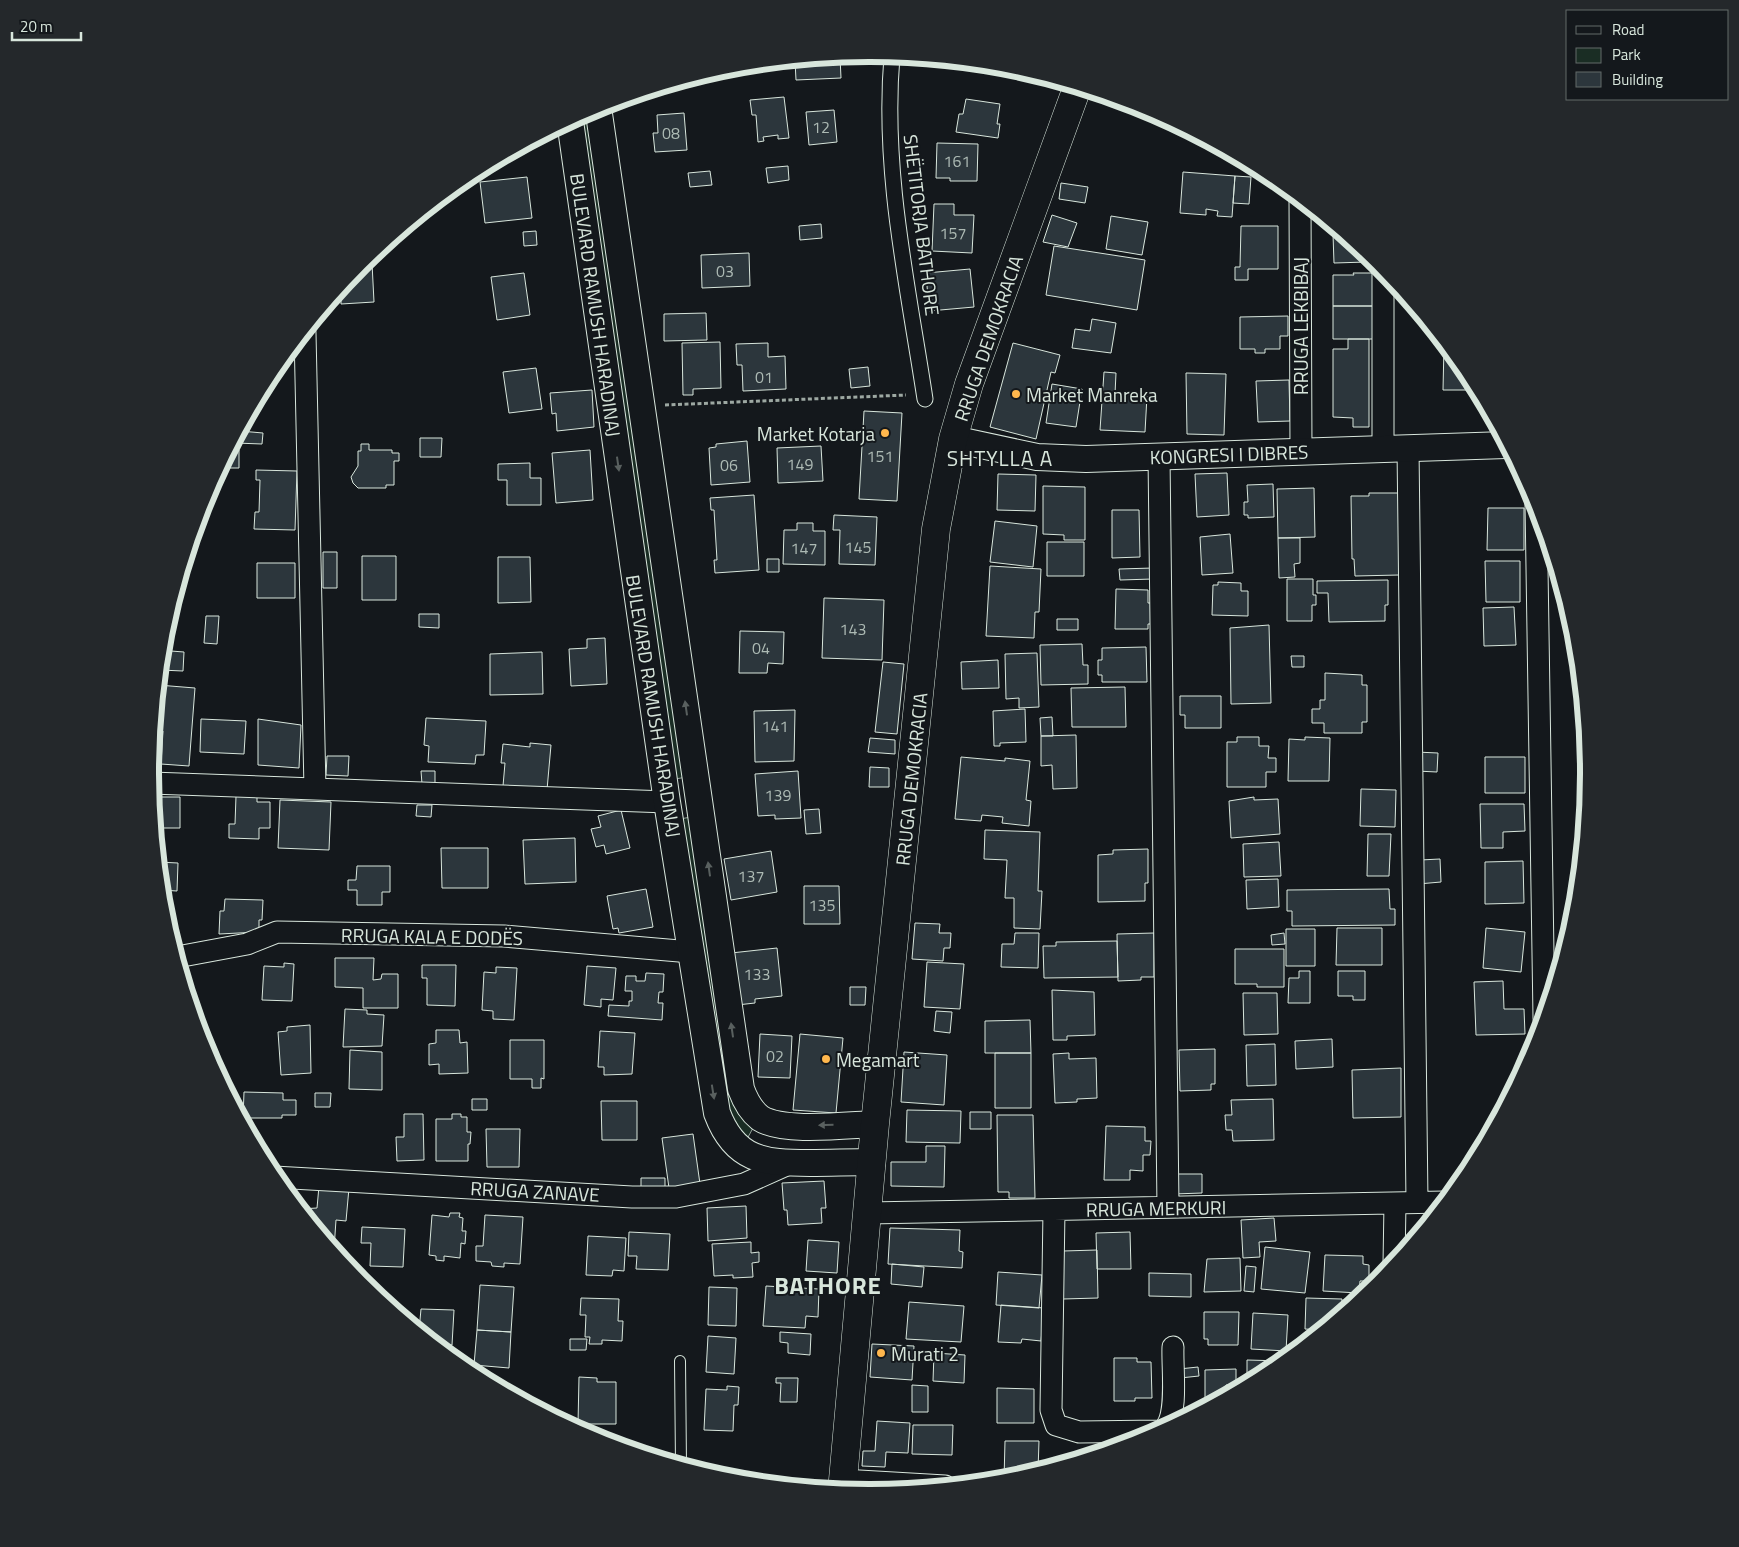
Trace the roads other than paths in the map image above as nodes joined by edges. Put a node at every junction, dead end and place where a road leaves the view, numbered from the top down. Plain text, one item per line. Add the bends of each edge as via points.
1 (891, 63) edge
2 (1075, 93) edge
3 (599, 116) edge
4 (571, 129) edge
5 (1300, 208) edge
6 (1384, 284) edge
7 (305, 341) edge
8 (925, 399) road end
9 (954, 439) junction
10 (1500, 445) edge
11 (1395, 448) junction
12 (1301, 451) junction
13 (1159, 456) junction
14 (1536, 528) edge
15 (159, 782) edge
16 (315, 789) junction
17 (667, 802) junction
18 (700, 804) junction
19 (691, 952) junction
20 (183, 956) edge
21 (1544, 1000) edge
22 (875, 1124) junction
23 (792, 1126) junction
24 (872, 1162) junction
25 (791, 1163) junction
26 (284, 1178) edge
27 (1417, 1202) junction
28 (1437, 1202) edge
29 (1395, 1203) junction
30 (1168, 1208) junction
31 (1054, 1210) junction
32 (868, 1213) junction
33 (1394, 1252) edge
34 (1173, 1347) dead end
35 (680, 1361) dead end
36 (1171, 1417) edge
37 (1141, 1430) edge
38 (681, 1459) edge
39 (842, 1483) edge

1 - 8 street, SHËTITORJA BATHORE via 890,158
2 - 9 main road, RRUGA DEMOKRACIA via 970,384
18 -> 3 street, BULEVARD RAMUSH HARADINAJ
4 -> 17 street, BULEVARD RAMUSH HARADINAJ
5 - 12 street, RRUGA LEKBIBAJ
6 - 11 street
7 - 16 street
9 - 13 street, KONGRESI I DIBRES via 1037,457
9 - 22 main road, RRUGA DEMOKRACIA via 936,529
10 - 11 street, KONGRESI I DIBRES
11 - 12 street, KONGRESI I DIBRES
11 - 27 street
12 - 13 street, KONGRESI I DIBRES
13 - 30 street
14 - 21 street
15 - 16 street
16 - 17 street
17 - 18 street
17 - 19 street, BULEVARD RAMUSH HARADINAJ
23 -> 18 street, BULEVARD RAMUSH HARADINAJ via 773,1124 760,1117 744,1098 741,1089
19 - 20 street, RRUGA KALA E DODËS via 504,936 277,932 247,944
19 -> 25 street, BULEVARD RAMUSH HARADINAJ via 714,1102 721,1123 733,1142 753,1157
22 -> 23 street, BULEVARD RAMUSH HARADINAJ
22 - 24 main road, RRUGA DEMOKRACIA
23 - 25 street
24 - 25 street, BULEVARD RAMUSH HARADINAJ
24 - 32 main road, RRUGA DEMOKRACIA
25 - 26 street, RRUGA ZANAVE via 744,1184 676,1197 632,1198
27 - 28 street, RRUGA MERKURI
27 - 29 street, RRUGA MERKURI
29 - 30 street, RRUGA MERKURI
29 - 33 street
30 - 31 street, RRUGA MERKURI
31 - 32 street, RRUGA MERKURI
31 - 37 street via 1051,1410 1056,1425 1078,1432
32 - 39 main road, RRUGA DEMOKRACIA
34 - 36 street
35 - 38 lane

